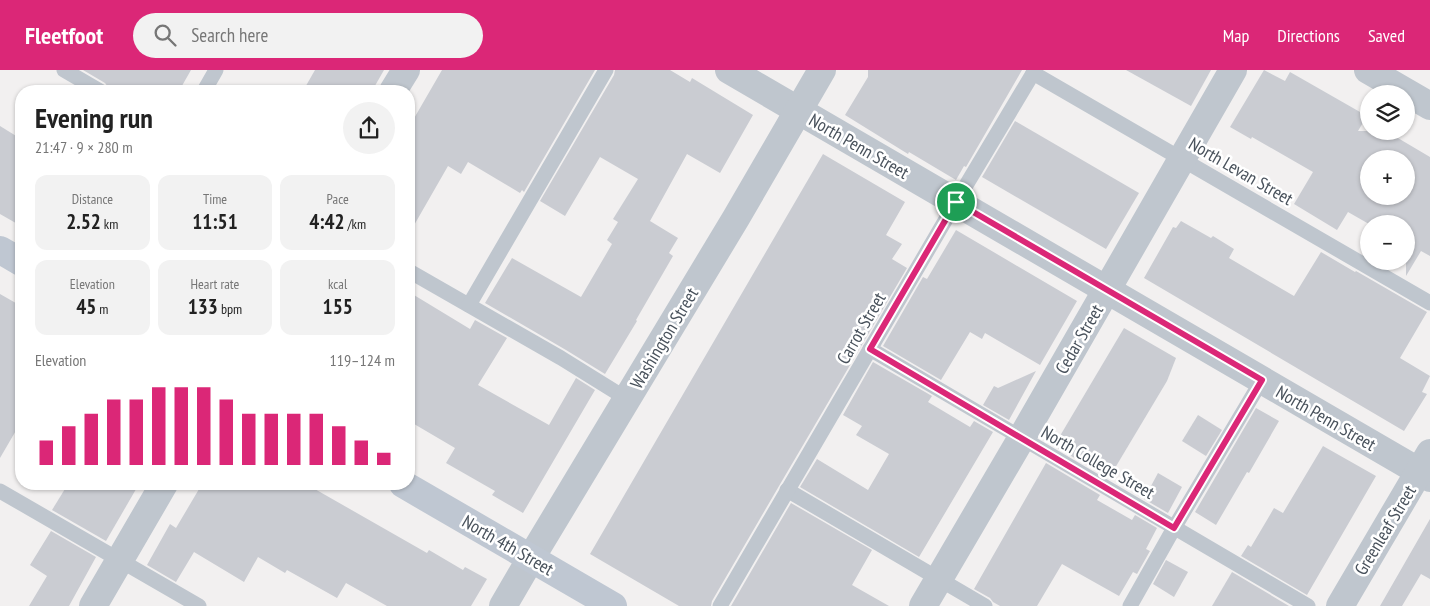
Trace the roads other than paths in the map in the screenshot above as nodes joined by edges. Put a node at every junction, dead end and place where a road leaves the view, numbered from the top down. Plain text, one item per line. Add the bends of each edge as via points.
1 (64, 70) edge
2 (216, 70) edge
3 (406, 70) edge
4 (606, 70) edge
5 (729, 70) edge
6 (822, 70) edge
7 (1232, 70) edge
8 (1368, 70) edge
9 (1034, 72) edge
10 (90, 85) edge
11 (207, 85) edge
12 (397, 85) edge
13 (1430, 106) edge
14 (799, 111) junction
15 (1182, 158) junction
16 (956, 202) junction
17 (0, 250) edge
18 (15, 259) edge
19 (415, 274) edge
20 (1107, 290) junction
21 (1430, 303) edge
22 (469, 305) junction
23 (870, 349) junction
24 (1262, 380) junction
25 (627, 399) junction
26 (1021, 439) junction
27 (1426, 468) edge
28 (161, 490) edge
29 (413, 490) edge
30 (787, 490) junction
31 (0, 491) edge
32 (1174, 528) junction
33 (531, 558) junction
34 (120, 560) junction
35 (940, 578) junction
36 (93, 606) edge
37 (199, 606) edge
38 (503, 606) edge
39 (613, 606) edge
40 (720, 606) edge
41 (923, 606) edge
42 (985, 606) edge
43 (1130, 606) edge
44 (1308, 606) edge
45 (1340, 606) edge

1 - 10 lane
2 - 11 lane
3 - 12 street
4 - 22 lane
5 - 14 street, North Penn Street
6 - 14 street, Washington Street
7 - 15 street, Cedar Street
8 - 13 street
9 - 15 lane, North Levan Street
9 - 16 lane, Carrot Street
14 - 16 street, North Penn Street
14 - 25 street, Washington Street
15 - 20 street, Cedar Street
15 - 21 lane, North Levan Street
16 - 20 street, North Penn Street
16 - 23 lane, Carrot Street
17 - 18 street
19 - 22 lane
20 - 24 street, North Penn Street
20 - 26 street, Cedar Street
22 - 25 lane
23 - 26 lane, North College Street
23 - 30 lane, Carrot Street
24 - 27 street, North Penn Street
24 - 32 lane
25 - 33 street, Washington Street
26 - 32 lane, North College Street
26 - 35 street, Cedar Street
27 - 45 street, Greenleaf Street
28 - 34 street
29 - 33 street, North 4th Street
30 - 35 lane
30 - 40 lane, Carrot Street
31 - 34 lane
32 - 43 lane
32 - 44 lane, North College Street
33 - 38 street, Washington Street
33 - 39 street, North 4th Street
34 - 36 street
34 - 37 lane
35 - 41 street, Cedar Street
35 - 42 lane

